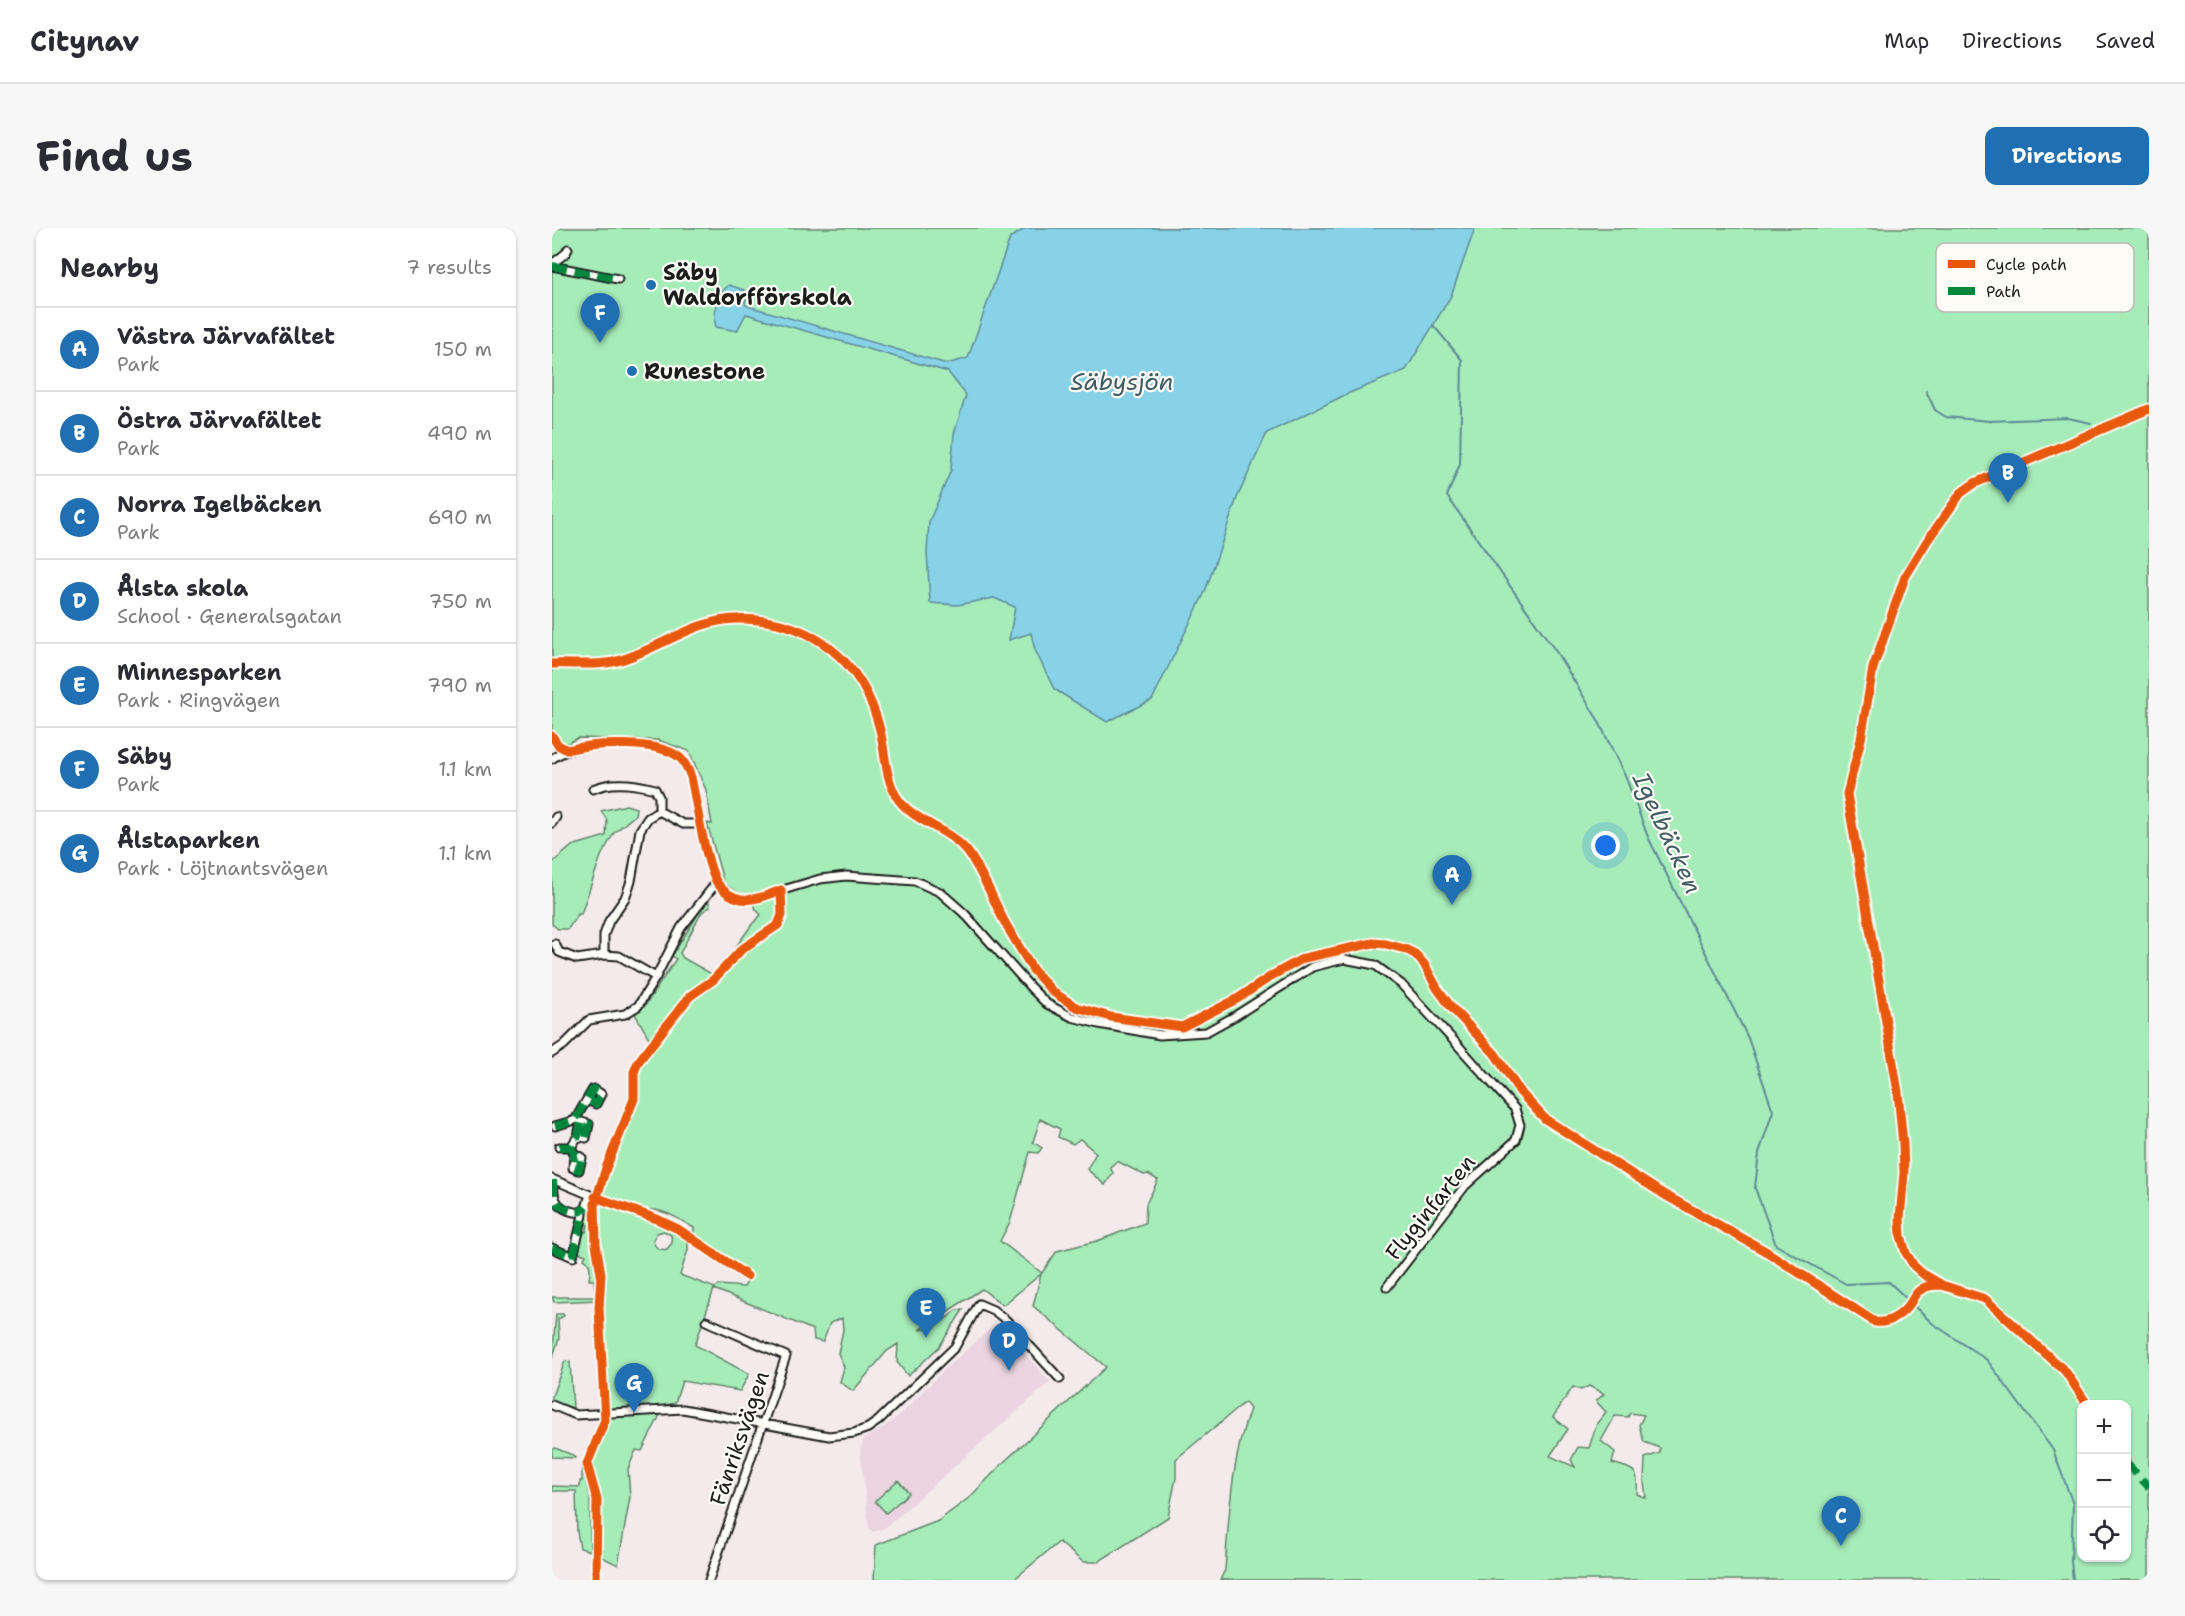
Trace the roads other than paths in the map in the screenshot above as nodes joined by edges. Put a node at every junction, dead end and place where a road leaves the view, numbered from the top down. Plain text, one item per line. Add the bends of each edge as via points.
1 (568, 249) dead end
2 (552, 265) edge
3 (618, 279) dead end
4 (553, 757) edge
5 (593, 789) dead end
6 (659, 811) junction
7 (701, 824) junction
8 (716, 882) junction
9 (555, 944) dead end
10 (604, 955) junction
11 (656, 977) junction
12 (552, 1053) edge
13 (587, 1100) dead end
14 (578, 1121) junction
15 (555, 1126) dead end
16 (560, 1147) dead end
17 (553, 1180) edge
18 (554, 1203) edge
19 (582, 1211) junction
20 (552, 1248) edge
21 (1387, 1287) dead end
22 (706, 1321) dead end
23 (1060, 1379) dead end
24 (552, 1405) edge
25 (763, 1425) junction
26 (709, 1580) edge

1 - 2 street
2 - 3 street
4 - 7 street via 581,746 605,745 657,747 673,753 687,766
5 - 6 street via 639,784 655,789
6 - 7 street via 683,824
6 - 10 street via 640,830 631,881 604,935
7 - 8 street
8 - 11 street via 681,928
8 - 21 street, Flyginfarten via 730,895 743,899 846,876 915,881 940,892 964,914 1047,1004 1072,1017 1160,1035 1206,1032 1312,967 1344,960 1375,964 1401,984 1467,1055 1515,1109 1520,1125 1516,1140 1465,1185
9 - 10 street via 559,952 577,959
10 - 11 street via 619,956
11 - 12 street via 638,1006 625,1014 589,1020
13 - 14 street
14 - 15 street
14 - 16 street via 578,1136 572,1150
17 - 18 street
17 - 19 street via 592,1196
18 - 19 street
19 - 20 street via 573,1257
22 - 25 street, Fänriksvägen via 786,1356
23 - 25 street via 1006,1320 979,1304 954,1347 868,1428 830,1436
24 - 25 street via 576,1415 683,1409
25 - 26 street, Fänriksvägen

